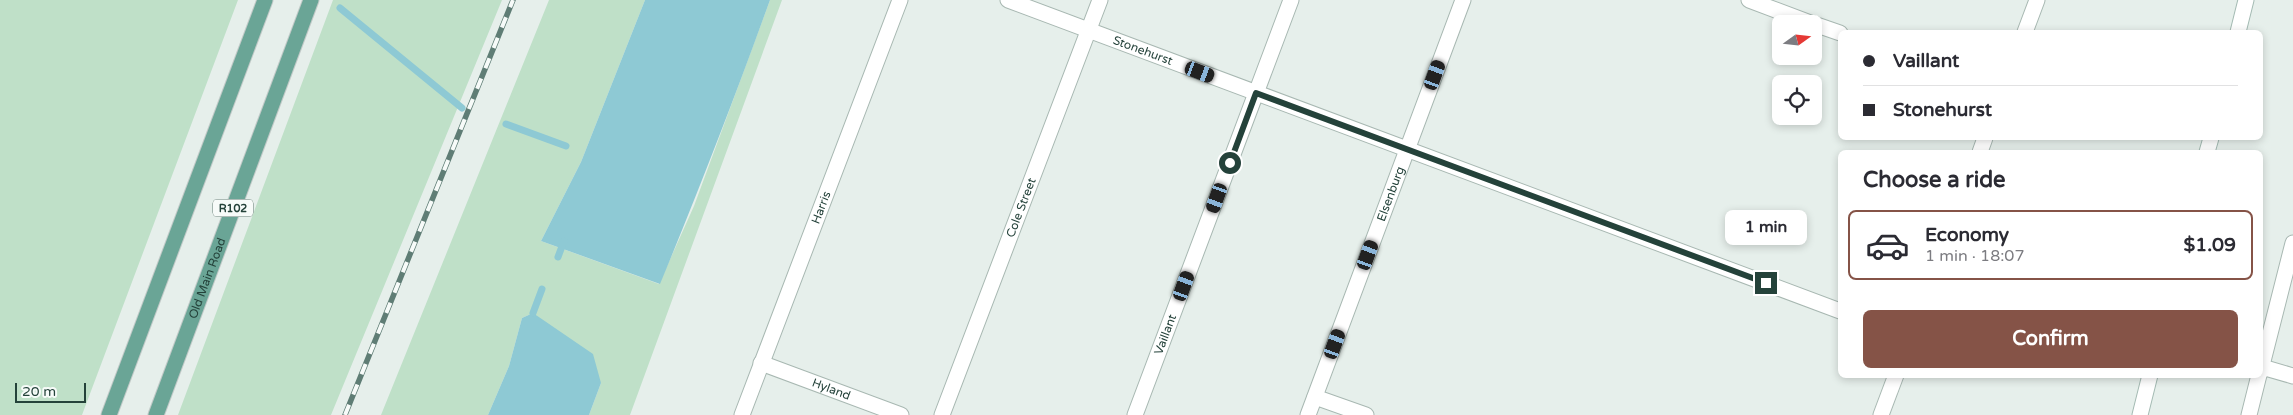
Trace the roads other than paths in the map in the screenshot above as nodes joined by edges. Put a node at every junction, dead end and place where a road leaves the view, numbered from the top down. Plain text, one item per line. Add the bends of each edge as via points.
1 (265, 0) edge
2 (311, 0) edge
3 (900, 0) edge
4 (1008, 0) edge
5 (1100, 0) edge
6 (1291, 0) edge
7 (1463, 0) edge
8 (1748, 0) edge
9 (2037, 0) edge
10 (2246, 0) edge
11 (1789, 15) edge
12 (1822, 27) edge
13 (1088, 30) junction
14 (2026, 30) edge
15 (2238, 30) edge
16 (1838, 33) edge
17 (1256, 93) junction
18 (1408, 149) junction
19 (2293, 242) edge
20 (1838, 310) edge
21 (2263, 360) edge
22 (761, 364) junction
23 (2263, 372) edge
24 (2293, 376) edge
25 (1895, 378) edge
26 (2149, 378) edge
27 (2258, 378) edge
28 (1316, 397) junction
29 (109, 415) edge
30 (156, 415) edge
31 (742, 415) edge
32 (901, 415) edge
33 (942, 415) edge
34 (1135, 415) edge
35 (1308, 415) edge
36 (1366, 415) edge
37 (1881, 415) edge
38 (2140, 415) edge
39 (2249, 415) edge

1 - 29 main road
2 - 30 main road, Old Main Road / R102
3 - 22 street, Harris
4 - 13 street, Stonehurst
5 - 13 street, Cole Street
6 - 17 street, Vaillant
7 - 18 street, Elsenburg
8 - 11 street
9 - 14 street
10 - 15 street
12 - 16 street
13 - 17 street, Stonehurst
13 - 33 street, Cole Street
17 - 18 street, Stonehurst
17 - 34 street, Vaillant
18 - 20 street, Stonehurst
18 - 28 street, Elsenburg
19 - 21 street
22 - 31 street, Harris
22 - 32 street, Hyland
23 - 24 street
25 - 37 street
26 - 38 street
27 - 39 street
28 - 35 street, Elsenburg
28 - 36 street

